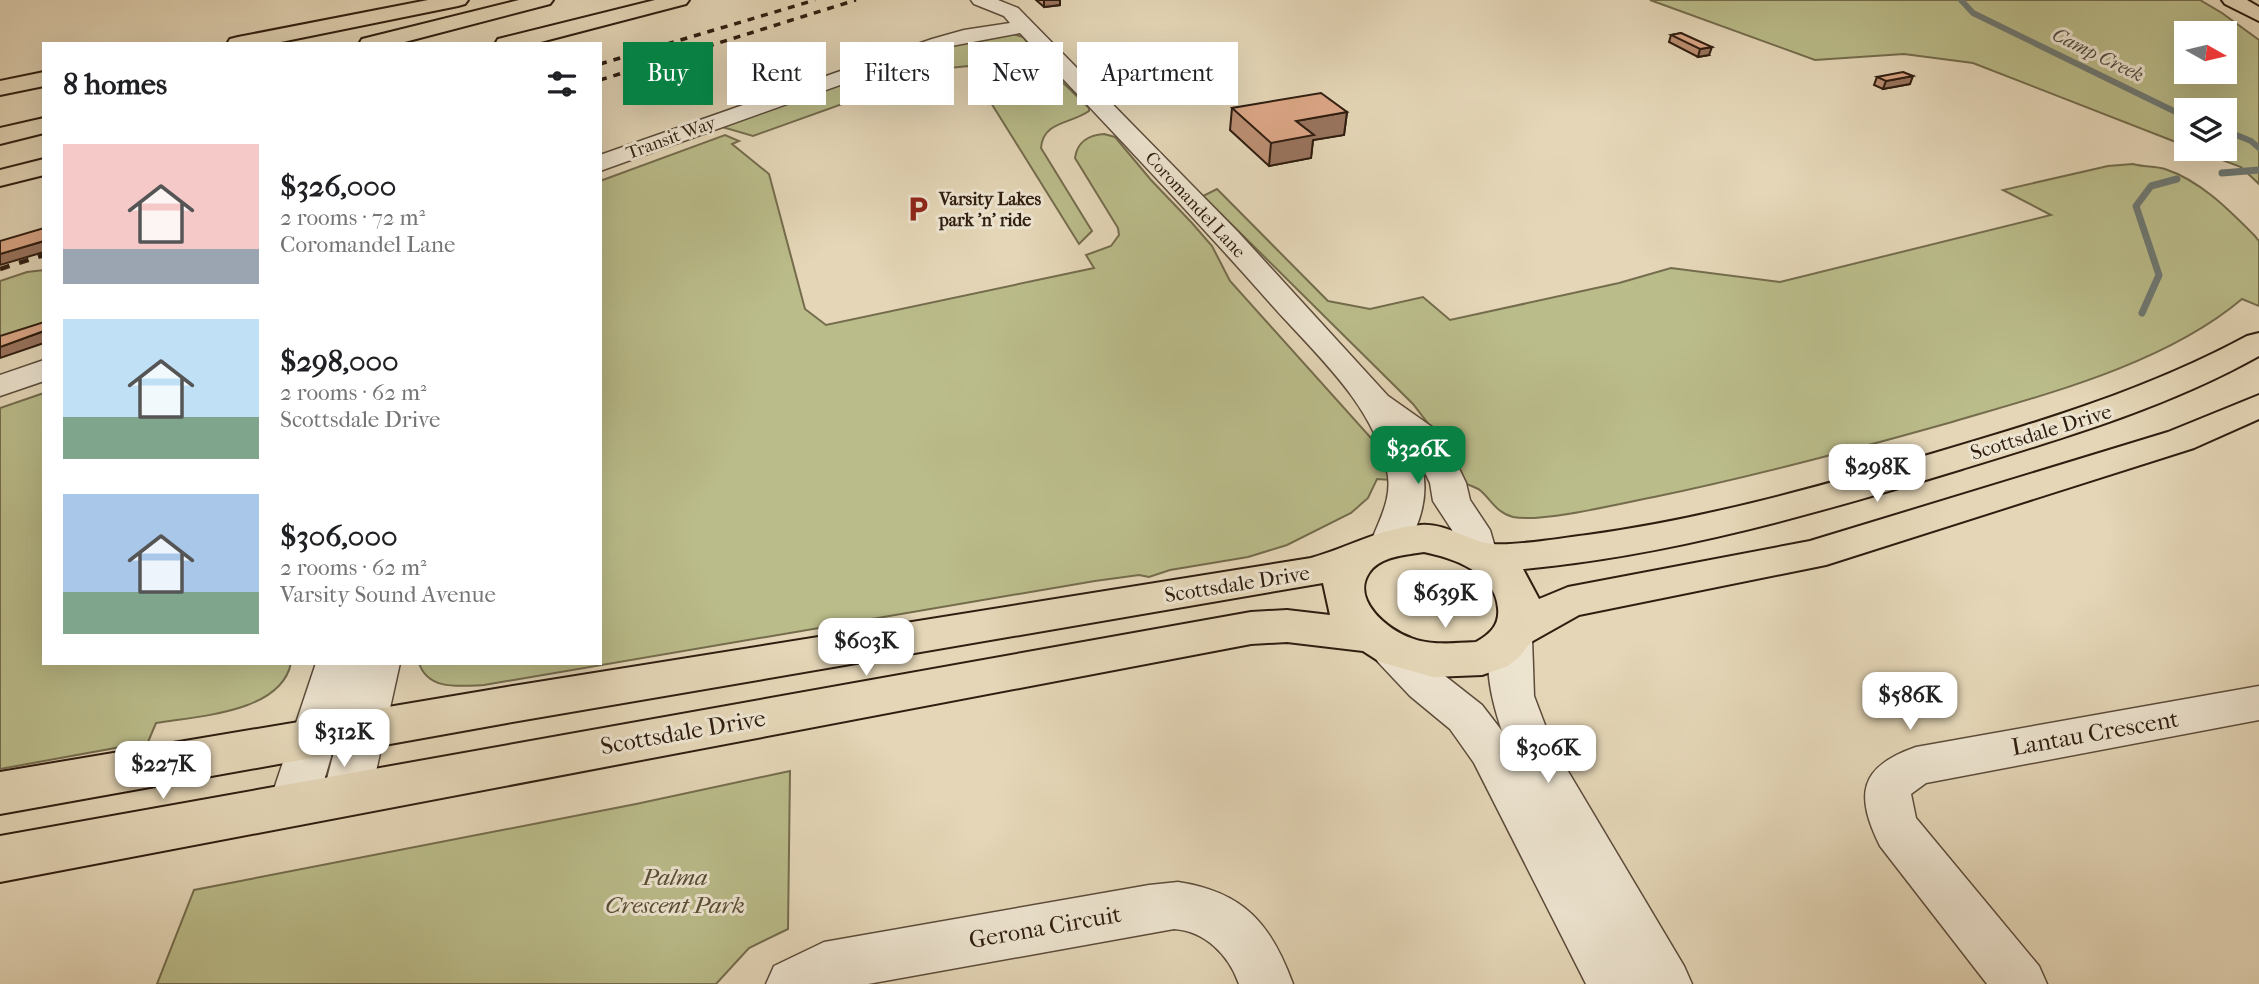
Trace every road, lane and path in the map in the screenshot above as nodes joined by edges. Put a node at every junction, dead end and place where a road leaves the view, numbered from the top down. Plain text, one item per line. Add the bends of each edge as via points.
1 (458, 0) edge
2 (543, 0) edge
3 (604, 0) edge
4 (678, 0) edge
5 (981, 0) edge
6 (2232, 0) edge
7 (1016, 13) edge
8 (2259, 15) edge
9 (248, 42) edge
10 (378, 42) edge
11 (446, 42) edge
12 (514, 42) edge
13 (42, 79) edge
14 (0, 88) edge
15 (42, 108) edge
16 (0, 118) edge
17 (42, 126) edge
18 (0, 136) edge
19 (42, 146) edge
20 (0, 157) edge
21 (602, 163) edge
22 (42, 168) edge
23 (0, 178) edge
24 (2259, 343) edge
25 (42, 359) edge
26 (42, 371) edge
27 (0, 374) edge
28 (0, 386) edge
29 (1376, 403) junction
30 (2259, 406) edge
31 (1372, 550) junction
32 (1481, 556) junction
33 (1514, 634) junction
34 (1380, 644) junction
35 (337, 665) edge
36 (378, 665) edge
37 (2259, 703) edge
38 (362, 731) junction
39 (314, 739) junction
40 (0, 793) edge
41 (347, 793) junction
42 (292, 804) junction
43 (0, 859) edge
44 (793, 984) edge
45 (1266, 984) edge
46 (1614, 984) edge
47 (1665, 984) edge
48 (2020, 984) edge

1 - 9 main road
2 - 10 main road
3 - 11 main road
4 - 12 main road
5 - 7 street, Coromandel Lane
6 - 8 main road
7 - 21 street, Transit Way
7 - 29 street, Coromandel Lane
13 - 14 main road
15 - 16 main road
17 - 18 main road
19 - 20 main road
22 - 23 main road
24 - 32 main road, Scottsdale Drive via 2185,381 2092,417 1826,497 1590,548
25 - 27 street
26 - 28 street
29 - 31 street, Coromandel Lane via 1396,445 1407,494
29 - 32 street, Coromandel Lane via 1420,434 1435,456
30 - 33 main road via 2181,440 1812,555 1568,602
31 - 32 main road via 1424,538 1452,543
31 - 34 main road via 1344,576 1343,596 1351,617
31 - 38 main road, Scottsdale Drive via 1312,572
32 - 33 main road via 1515,589 1521,610
33 - 34 main road via 1504,647 1482,658 1453,663 1423,661
33 - 47 street via 1512,696 1532,751
34 - 41 main road, Scottsdale Drive via 1287,626 1251,628
34 - 46 street via 1466,717 1491,751
35 - 39 street
36 - 38 street
37 - 48 street, Lantau Crescent via 1916,766 1896,776 1887,790 1887,808 1897,831
38 - 39 main road, Scottsdale Drive
38 - 41 street
39 - 40 main road, Scottsdale Drive
39 - 42 street
41 - 42 main road, Scottsdale Drive
42 - 43 main road, Scottsdale Drive
44 - 45 street, Gerona Circuit via 824,967 1149,908 1182,906 1211,914 1241,934

